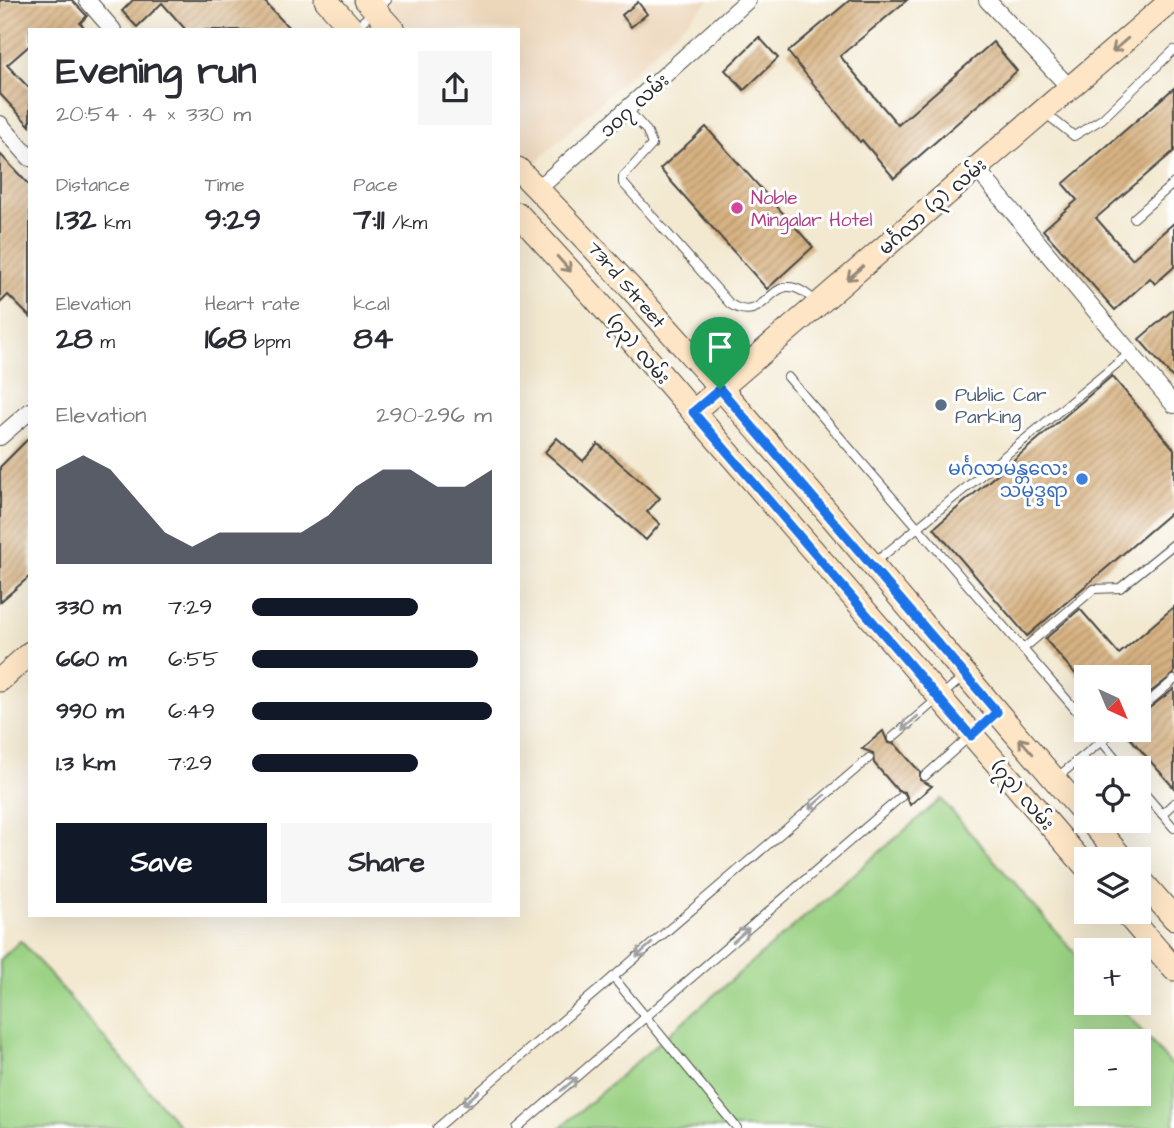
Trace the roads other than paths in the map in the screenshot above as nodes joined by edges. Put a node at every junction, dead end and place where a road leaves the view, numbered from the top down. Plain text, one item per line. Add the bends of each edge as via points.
1 (87, 0) edge
2 (326, 0) edge
3 (748, 0) edge
4 (987, 0) edge
5 (1172, 0) edge
6 (376, 3) edge
7 (111, 28) edge
8 (351, 28) edge
9 (355, 28) edge
10 (392, 28) edge
11 (1174, 50) edge
12 (1070, 88) junction
13 (628, 110) junction
14 (1042, 111) junction
15 (0, 124) edge
16 (28, 156) edge
17 (976, 168) junction
18 (520, 171) edge
19 (1174, 183) edge
20 (538, 189) junction
21 (520, 206) edge
22 (520, 216) edge
23 (1134, 218) dead end
24 (818, 304) junction
25 (1130, 353) junction
26 (788, 377) dead end
27 (720, 389) junction
28 (1174, 405) edge
29 (693, 412) junction
30 (28, 413) edge
31 (0, 437) edge
32 (918, 526) junction
33 (1174, 544) edge
34 (871, 566) junction
35 (1023, 649) junction
36 (28, 655) edge
37 (965, 675) junction
38 (0, 680) edge
39 (1174, 680) edge
40 (939, 698) junction
41 (1152, 698) edge
42 (1074, 708) edge
43 (997, 712) junction
44 (971, 736) junction
45 (892, 738) dead end
46 (1101, 742) edge
47 (1103, 742) edge
48 (1114, 756) edge
49 (869, 758) dead end
50 (925, 776) dead end
51 (1054, 779) junction
52 (901, 797) dead end
53 (1151, 801) edge
54 (1074, 802) edge
55 (1174, 803) edge
56 (1161, 814) junction
57 (1174, 828) edge
58 (1101, 833) edge
59 (1113, 847) edge
60 (1074, 853) edge
61 (1151, 890) edge
62 (1168, 907) edge
63 (1135, 924) edge
64 (1174, 969) edge
65 (613, 977) junction
66 (646, 1018) junction
67 (437, 1128) edge
68 (517, 1128) edge
69 (737, 1128) edge

1 - 7 street
2 - 8 main road
3 - 13 street, ၁၀၇ လမ်း
4 - 12 street
5 -> 12 main road, မင်္ဂလာ (၃) လမ်း
6 - 9 lane
6 - 10 main road
11 - 14 lane via 1102,119 1074,136
12 - 14 main road, မင်္ဂလာ (၃) လမ်း
13 - 20 street, ၁၀၇ လမ်း
13 - 24 lane via 647,131 652,145 623,177 623,183 730,304 751,310 788,285
14 - 17 main road, မင်္ဂလာ (၃) လမ်း
15 - 16 street
17 -> 24 main road, မင်္ဂလာ (၃) လမ်း
17 - 25 street
18 - 20 main road, 73rd Street
19 - 23 lane
20 - 21 main road, ၁၀၇ လမ်း
20 - 27 main road, 73rd Street
22 -> 29 main road, (၇၃) လမ်း
24 - 27 main road, မင်္ဂလာ (၃) လမ်း
25 - 28 street
25 - 32 lane
26 - 32 lane
27 - 29 main road, မင်္ဂလာ (၃) လမ်း
27 - 34 main road, 73rd Street
29 - 40 main road, (၇၃) လမ်း
30 - 31 street
32 - 34 lane
32 - 35 lane
33 - 35 lane via 1121,589 1094,589
34 - 37 main road, 73rd Street
35 - 42 lane
36 - 38 main road
37 - 40 lane
37 - 43 main road, 73rd Street
39 - 41 lane
40 - 44 main road, (၇၃) လမ်း
40 -> 45 lane
43 - 44 lane
51 -> 43 main road, 73rd Street
44 - 50 lane
44 - 60 main road, (၇၃) လမ်း
46 - 51 lane
47 - 48 lane
49 -> 65 lane
51 - 54 main road, 73rd Street
66 -> 52 lane
53 - 56 lane
55 - 56 lane
56 - 57 lane
58 - 59 main road
61 - 62 main road
63 - 64 main road
65 - 66 lane
65 -> 67 lane
68 -> 66 lane
66 - 69 lane

